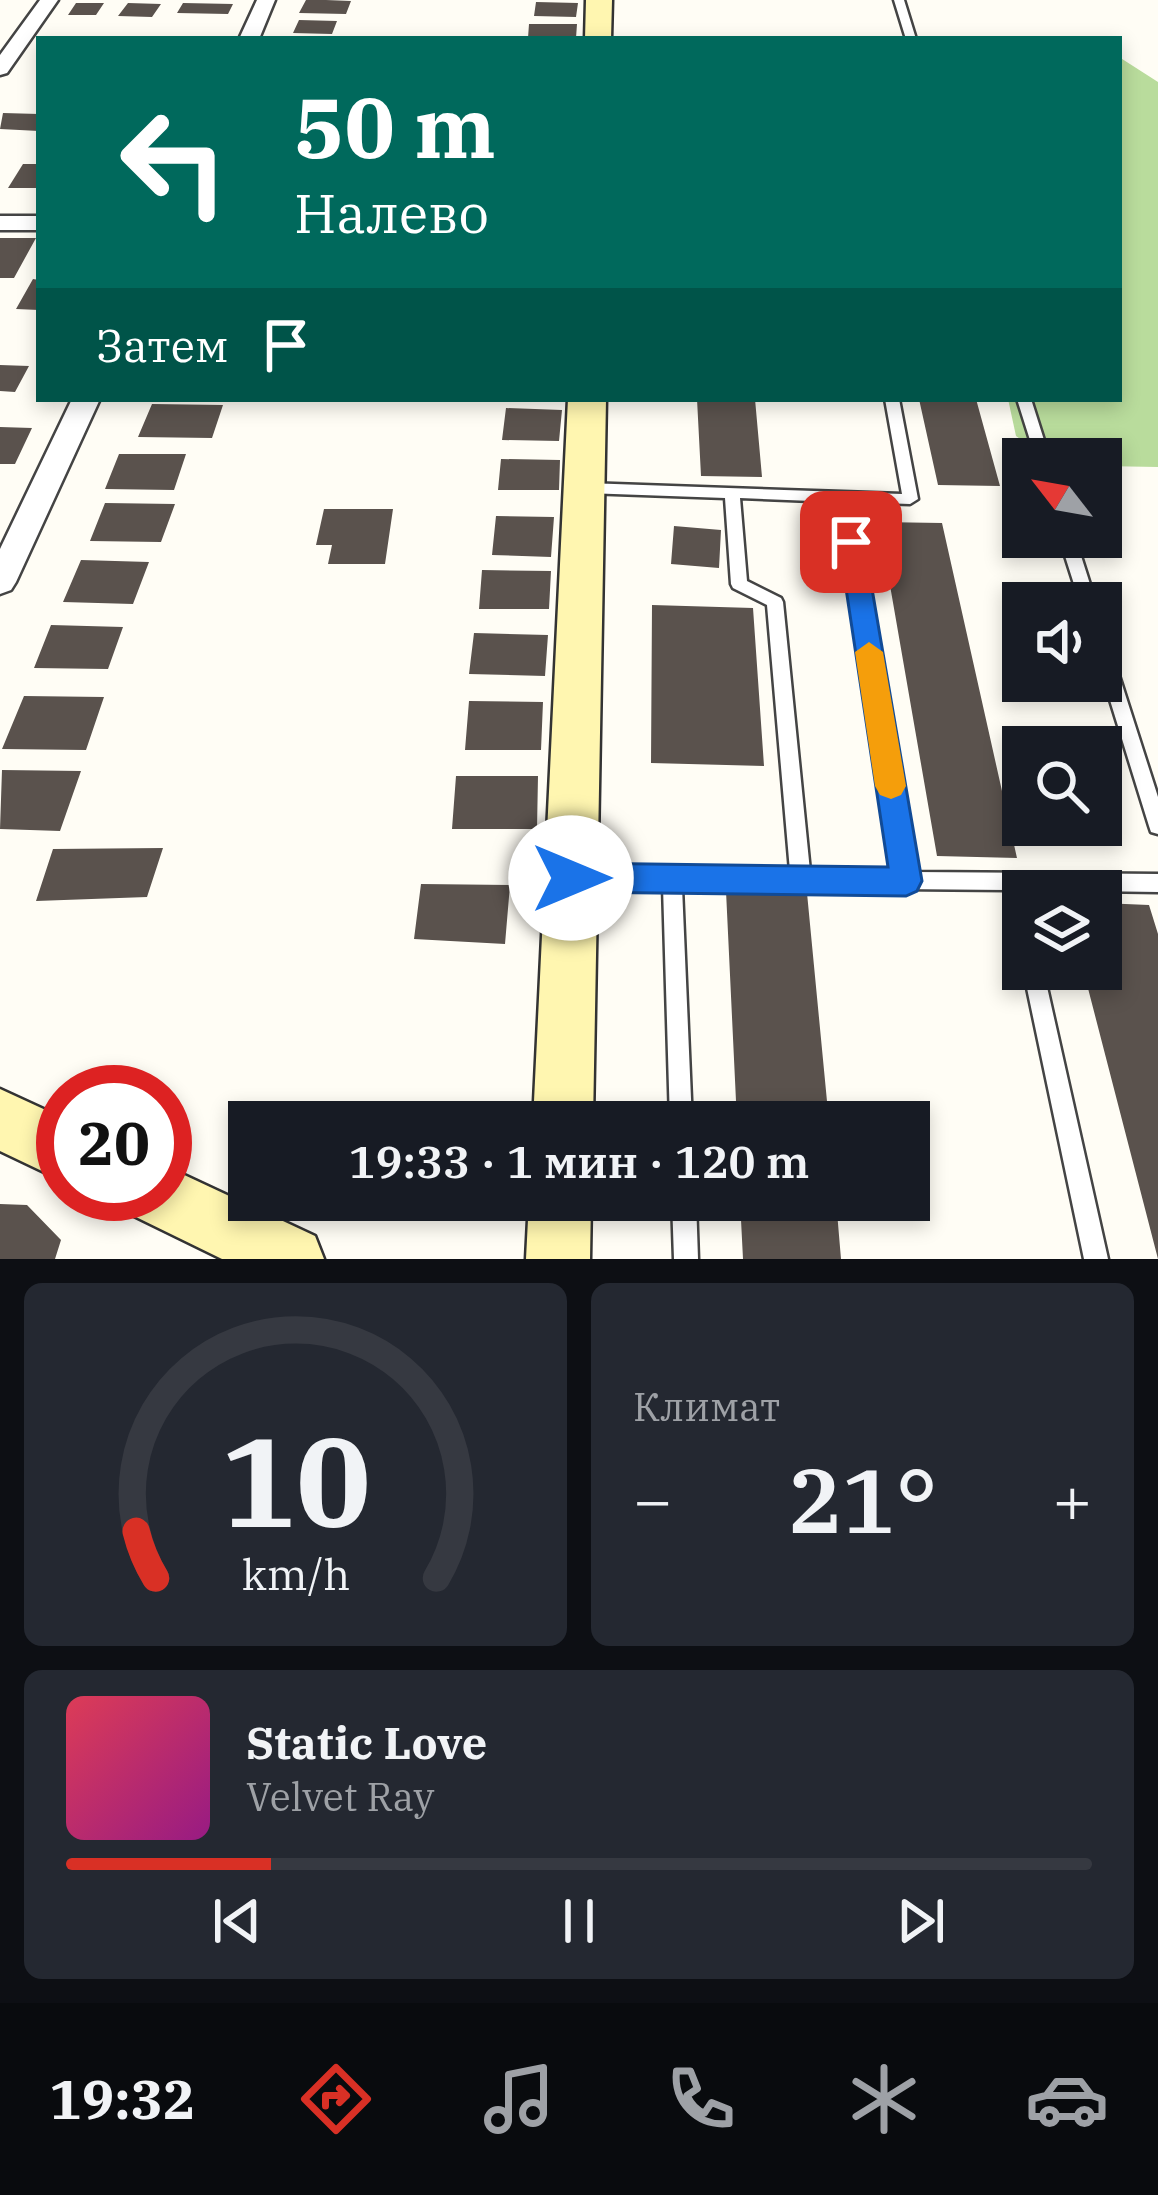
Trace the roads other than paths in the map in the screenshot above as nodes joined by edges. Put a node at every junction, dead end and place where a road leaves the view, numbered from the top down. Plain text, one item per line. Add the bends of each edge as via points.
1 (49, 0) edge
2 (266, 0) edge
3 (599, 0) edge
4 (899, 0) edge
5 (250, 36) edge
6 (598, 36) edge
7 (910, 36) edge
8 (0, 69) edge
9 (0, 223) edge
10 (36, 223) edge
11 (85, 402) edge
12 (587, 402) edge
13 (893, 402) edge
14 (1025, 402) edge
15 (1036, 438) edge
16 (585, 488) junction
17 (732, 493) junction
18 (844, 496) junction
19 (0, 582) edge
20 (1119, 702) edge
21 (1158, 826) edge
22 (571, 878) junction
23 (672, 878) junction
24 (801, 880) junction
25 (906, 881) junction
26 (1002, 881) edge
27 (1122, 882) edge
28 (1158, 883) edge
29 (1038, 990) edge
30 (564, 1101) edge
31 (680, 1101) edge
32 (0, 1119) edge
33 (36, 1137) edge
34 (192, 1211) edge
35 (560, 1221) edge
36 (684, 1221) edge
37 (292, 1259) edge
38 (559, 1259) edge
39 (686, 1259) edge
40 (1096, 1259) edge

1 - 8 street
2 - 5 street
3 - 6 main road
4 - 7 lane
9 - 10 street
11 - 19 street
12 - 16 main road
13 - 18 lane via 910,499
14 - 15 lane
16 - 17 lane
16 - 22 main road
17 - 18 lane
17 - 24 lane via 739,584 775,602
18 - 25 lane
20 - 21 lane
22 - 23 lane
22 - 30 main road
23 - 24 lane
23 - 31 lane
24 - 25 lane
25 - 26 lane
27 - 28 lane
29 - 40 lane
32 - 33 main road
34 - 37 main road
35 - 38 main road
36 - 39 lane

